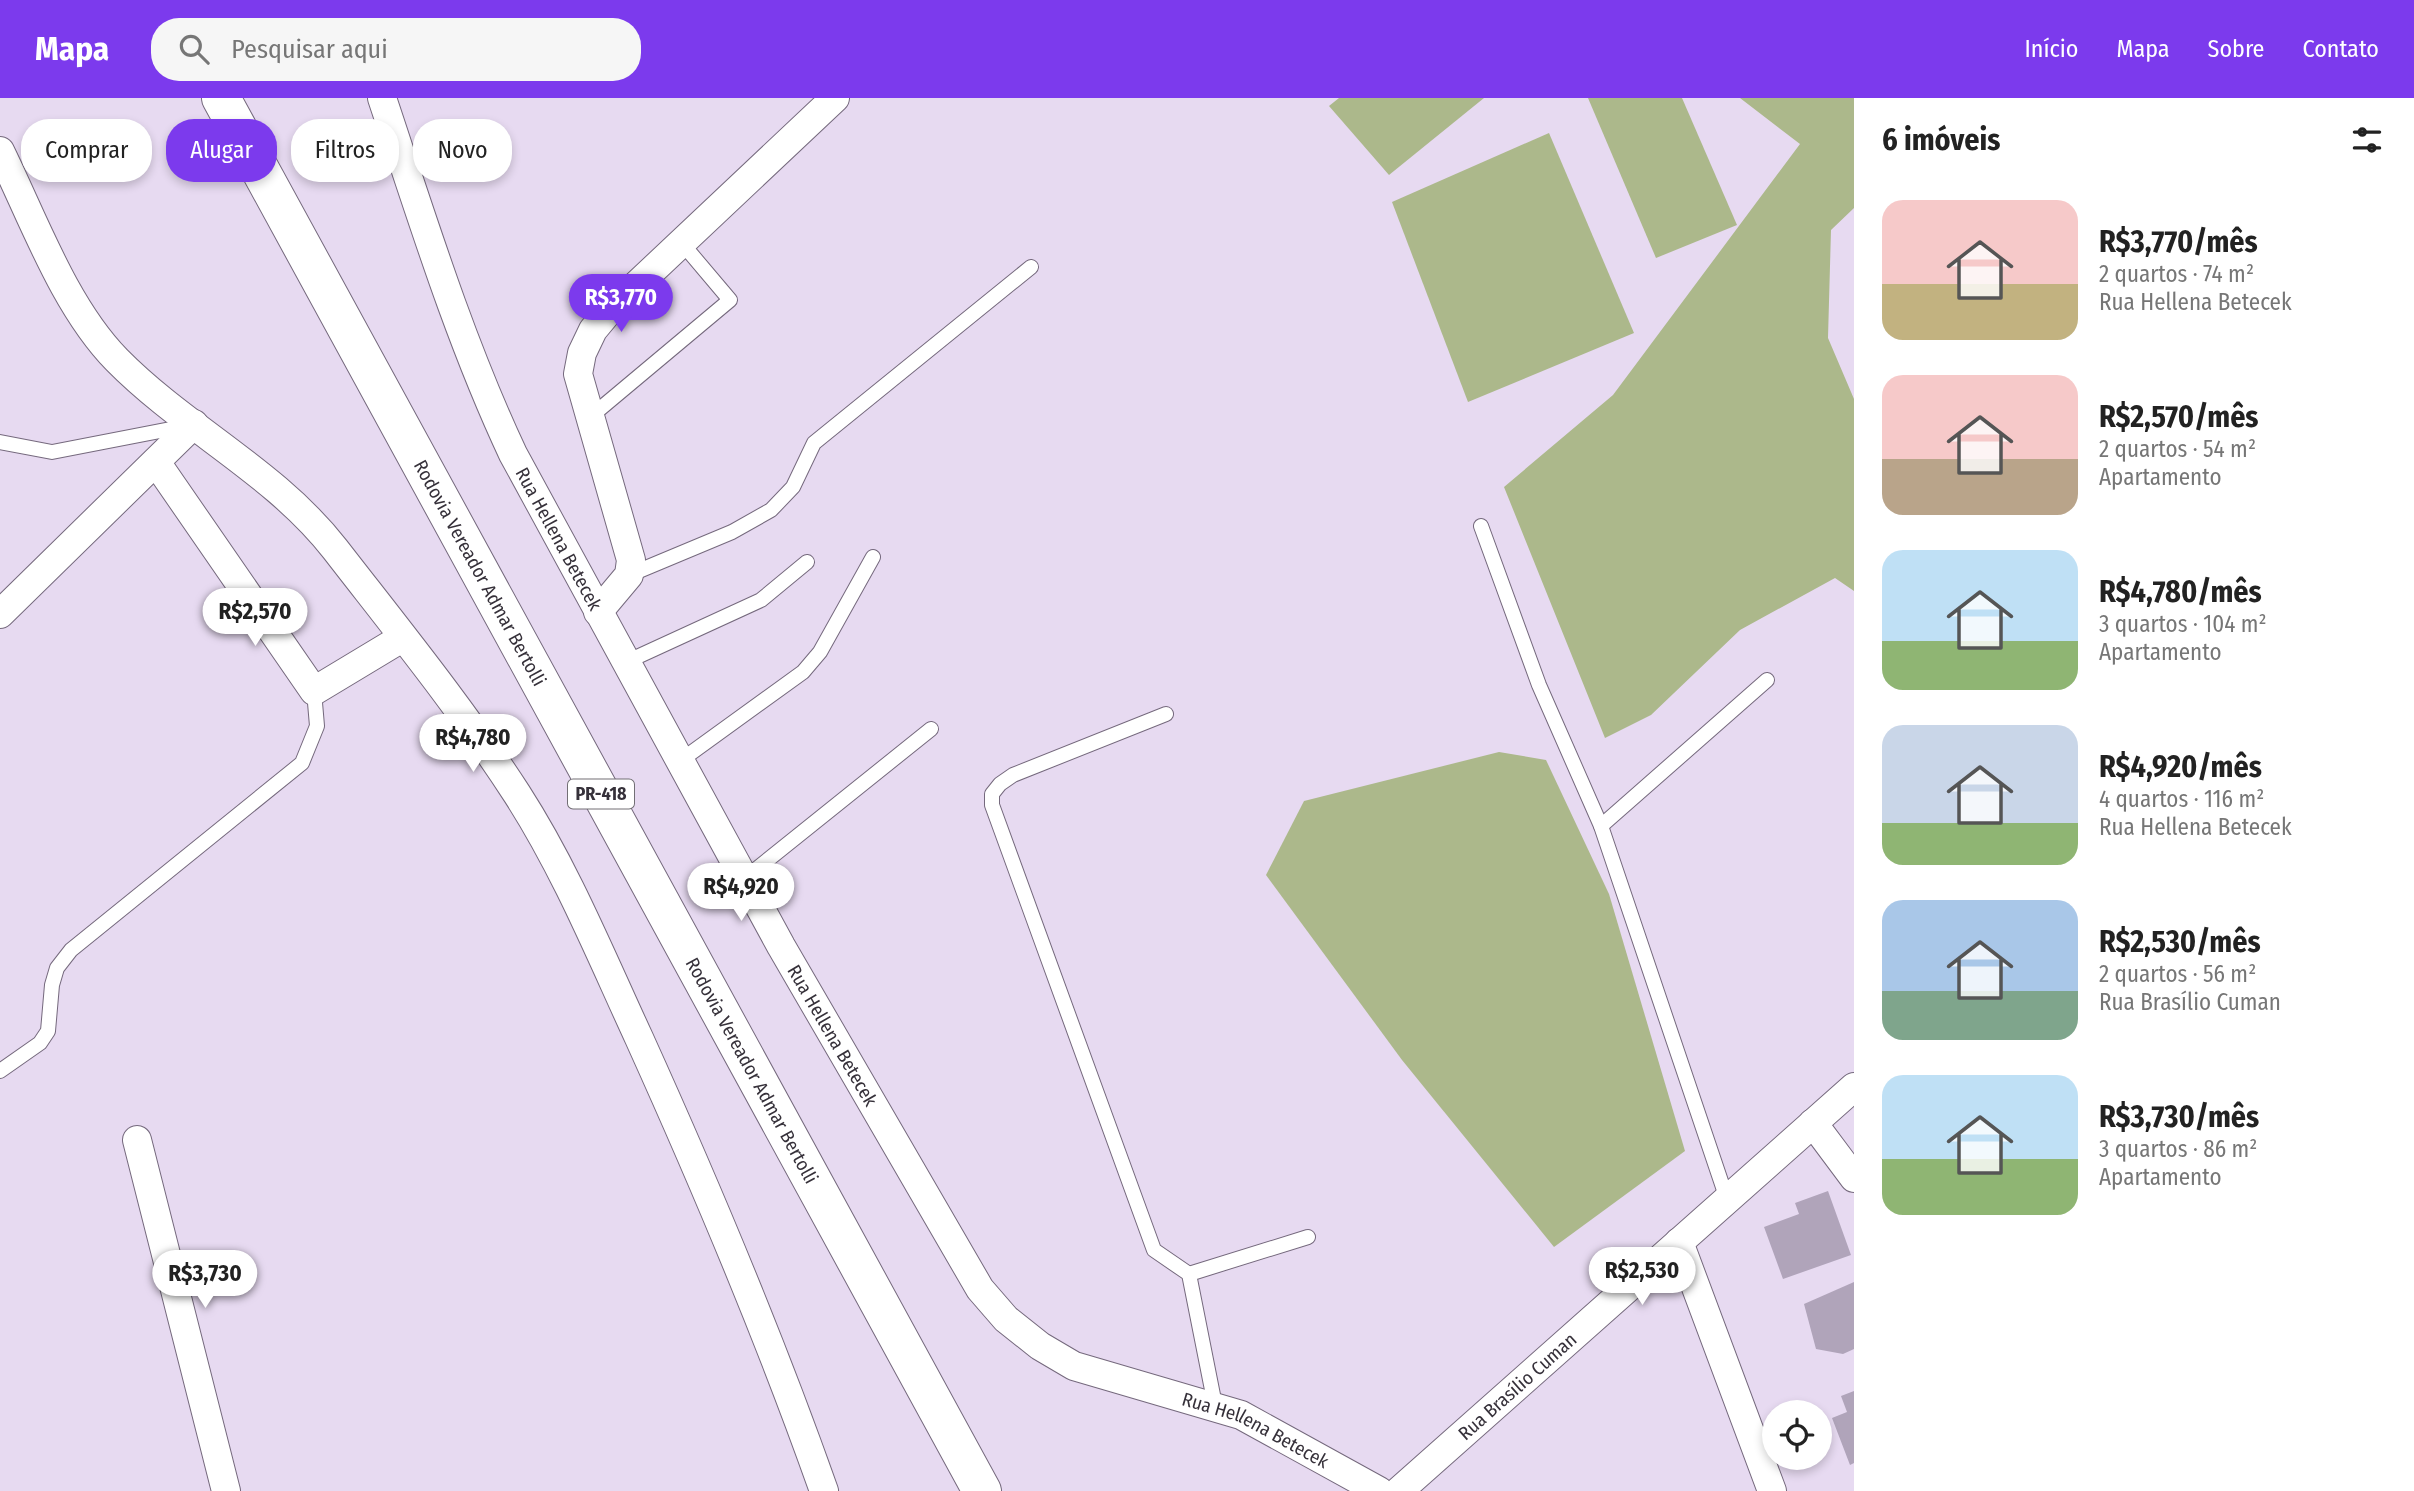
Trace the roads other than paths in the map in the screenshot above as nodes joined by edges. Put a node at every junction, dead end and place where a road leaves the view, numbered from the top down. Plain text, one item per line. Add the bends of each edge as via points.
1 (221, 98) edge
2 (383, 98) edge
3 (835, 98) edge
4 (0, 151) edge
5 (681, 242) junction
6 (1031, 267) dead end
7 (588, 419) junction
8 (194, 424) junction
9 (0, 442) edge
10 (156, 462) junction
11 (1481, 526) dead end
12 (873, 557) dead end
13 (807, 562) dead end
14 (629, 575) junction
15 (598, 612) junction
16 (0, 614) edge
17 (402, 638) junction
18 (626, 662) junction
19 (1767, 680) dead end
20 (314, 691) junction
21 (1166, 714) dead end
22 (931, 729) dead end
23 (680, 761) junction
24 (1601, 826) junction
25 (744, 879) junction
26 (0, 1071) edge
27 (1853, 1090) edge
28 (1813, 1124) junction
29 (137, 1140) dead end
30 (1854, 1178) edge
31 (1727, 1199) junction
32 (1308, 1237) dead end
33 (1679, 1242) junction
34 (1189, 1275) junction
35 (1215, 1405) junction
36 (226, 1491) edge
37 (824, 1491) edge
38 (982, 1491) edge
39 (1379, 1491) edge
40 (1399, 1491) edge
41 (1773, 1491) edge

1 - 38 highway, Rodovia Vereador Admar Bertolli / PR-418
2 - 15 street, Rua Hellena Betecek via 482,388
3 - 5 street
4 - 8 street via 90,327 147,388
5 - 7 street via 593,330 578,374
5 - 7 lane via 730,300
6 - 14 lane via 814,443 793,487 771,510 732,532
7 - 14 street via 627,543
8 - 9 lane via 52,452
8 - 10 street
8 - 17 street via 299,507
10 - 16 street
10 - 20 street
11 - 24 lane via 1539,685
12 - 23 lane via 820,652 803,672
13 - 18 lane via 761,600
14 - 15 street
15 - 18 street, Rua Hellena Betecek
17 - 20 street
17 - 37 street via 505,776 551,852 659,1083
18 - 23 street, Rua Hellena Betecek
19 - 24 lane
20 - 26 lane via 317,726 302,764 71,950 57,968 52,985 48,1031 40,1043
21 - 34 lane via 1013,775 992,794 992,805 1154,1250
22 - 25 lane
23 - 25 street, Rua Hellena Betecek
24 - 31 lane
25 - 35 street, Rua Hellena Betecek via 962,1262 1006,1319 1074,1366
27 - 28 street, Rua Brasílio Cuman
28 - 30 street
28 - 31 street, Rua Brasílio Cuman
29 - 36 street
31 - 33 street, Rua Brasílio Cuman
32 - 34 lane
33 - 40 street, Rua Brasílio Cuman
33 - 41 street
34 - 35 lane
35 - 39 street, Rua Hellena Betecek

